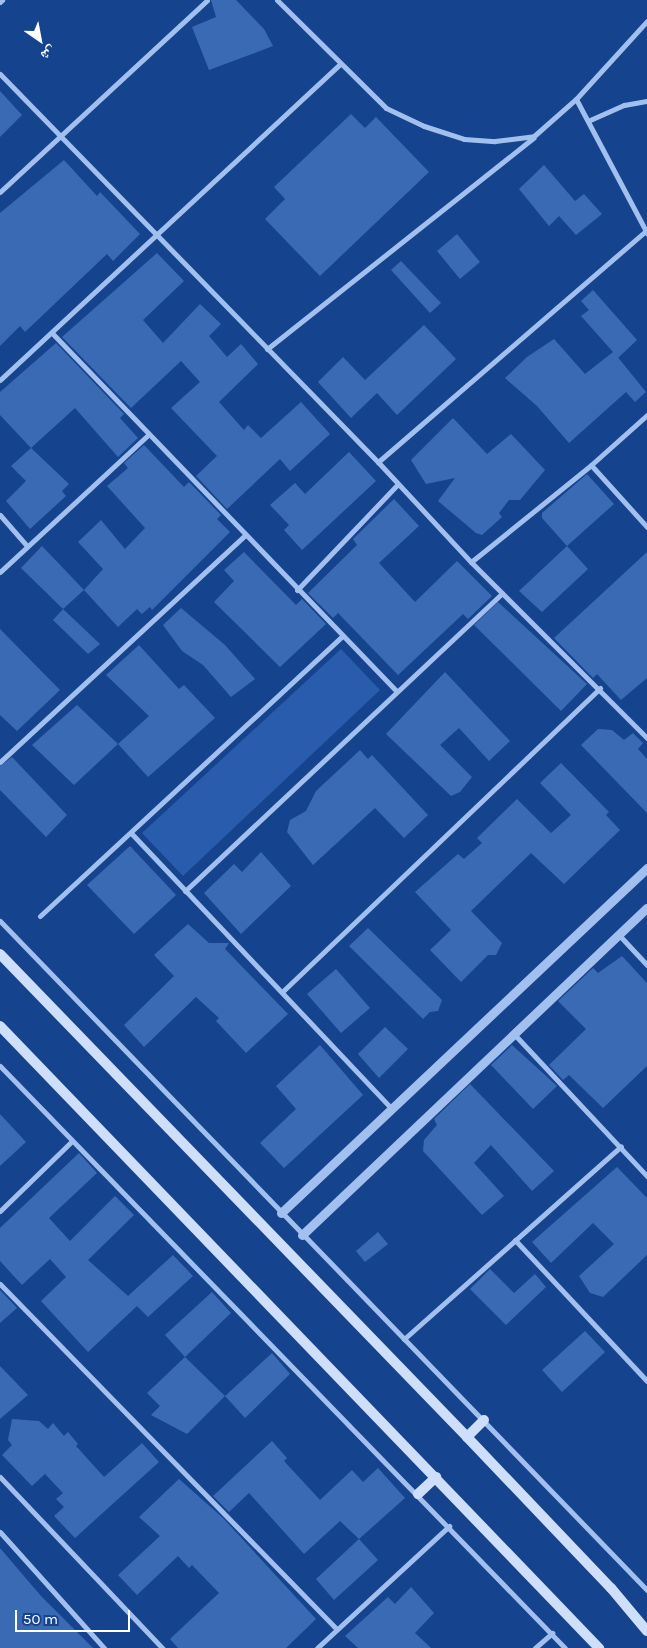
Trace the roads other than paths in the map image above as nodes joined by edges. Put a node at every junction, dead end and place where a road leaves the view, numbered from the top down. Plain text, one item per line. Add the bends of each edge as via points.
1 (207, 0) edge
2 (277, 0) edge
3 (647, 21) edge
4 (340, 64) junction
5 (0, 74) edge
6 (576, 99) junction
7 (647, 101) edge
8 (590, 120) junction
9 (534, 136) junction
10 (58, 137) junction
11 (0, 192) edge
12 (647, 231) edge
13 (155, 236) junction
14 (52, 333) junction
15 (268, 349) junction
16 (0, 380) edge
17 (647, 415) edge
18 (148, 435) junction
19 (378, 462) junction
20 (591, 464) junction
21 (398, 484) junction
22 (0, 515) edge
23 (647, 527) edge
24 (245, 534) junction
25 (27, 546) junction
26 (470, 562) junction
27 (0, 572) edge
28 (297, 590) junction
29 (502, 593) junction
30 (341, 637) junction
31 (600, 688) junction
32 (396, 690) junction
33 (647, 738) edge
34 (0, 762) edge
35 (131, 833) junction
36 (647, 868) edge
37 (185, 892) junction
38 (647, 908) edge
39 (40, 916) dead end
40 (0, 921) edge
41 (619, 935) junction
42 (0, 954) edge
43 (647, 965) edge
44 (282, 992) junction
45 (0, 1026) edge
46 (514, 1034) junction
47 (0, 1066) edge
48 (392, 1109) junction
49 (72, 1141) junction
50 (620, 1146) junction
51 (647, 1176) edge
52 (0, 1211) edge
53 (281, 1213) junction
54 (302, 1235) junction
55 (515, 1240) junction
56 (0, 1284) edge
57 (404, 1339) junction
58 (647, 1381) edge
59 (484, 1420) junction
60 (467, 1437) junction
61 (0, 1477) edge
62 (436, 1478) junction
63 (418, 1494) junction
64 (449, 1526) junction
65 (0, 1532) edge
66 (647, 1590) edge
67 (337, 1629) junction
68 (647, 1631) edge
69 (552, 1633) junction
70 (104, 1648) edge
71 (162, 1648) edge
72 (317, 1648) edge
73 (535, 1648) edge
74 (565, 1648) edge
75 (599, 1648) edge

1 - 10 street
2 - 4 street
3 - 6 street
4 - 9 street via 386,108 424,126 464,139 495,141
4 - 13 street
5 - 10 street
6 - 8 street
6 - 9 street
7 - 8 street via 624,104
8 - 12 street
9 - 15 street
10 - 11 street
10 - 13 street
12 - 19 street
13 - 14 street
13 - 15 street
14 - 16 street
14 - 18 street
15 - 19 street
17 - 20 street
18 - 24 street
18 - 25 street
19 - 21 street
20 - 23 street
20 - 26 street
21 - 26 street
21 - 28 street
22 - 25 street
24 - 28 street
24 - 34 street
25 - 27 street
26 - 29 street
28 - 30 street
29 - 31 street
29 - 32 street
30 - 32 street
30 - 35 street
31 - 33 street
31 - 44 street
32 - 37 street
35 - 37 street
35 - 39 street
36 - 48 street
37 - 44 street
38 - 41 street
40 - 53 street
41 - 43 street
41 - 46 street
42 - 60 main road
44 - 48 street
45 - 62 main road
46 - 50 street
46 - 54 street
47 - 49 street
48 - 53 street
49 - 52 street
49 - 63 street
50 - 51 street
50 - 55 street
53 - 54 street
54 - 57 street
55 - 57 street
55 - 58 street
56 - 67 street
57 - 59 street
59 - 60 main road
59 - 66 street
60 - 68 main road via 611,1588
61 - 71 street
62 - 63 main road
62 - 75 main road
63 - 64 street
64 - 67 street
64 - 69 street
65 - 70 street
67 - 72 street
69 - 73 street
69 - 74 street

